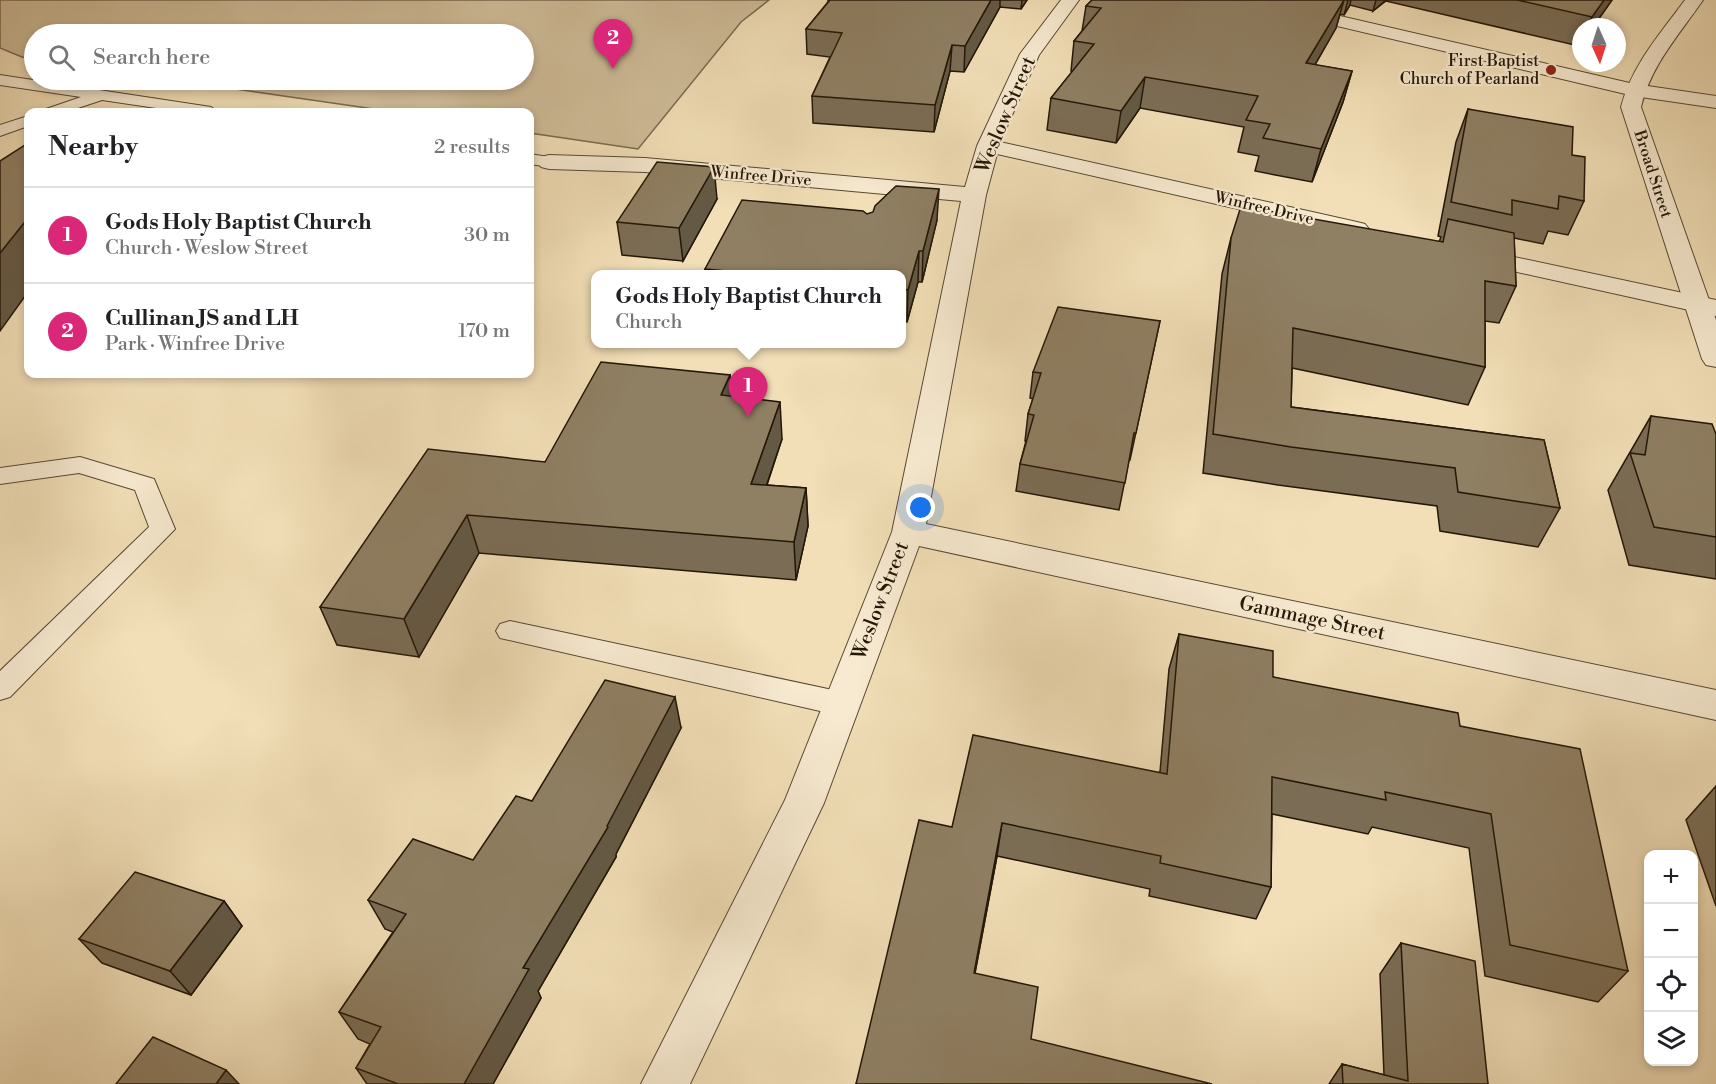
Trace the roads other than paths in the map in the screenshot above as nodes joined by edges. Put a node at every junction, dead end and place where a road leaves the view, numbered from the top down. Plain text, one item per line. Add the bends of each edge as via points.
1 (1070, 0) edge
2 (1248, 0) edge
3 (1694, 0) edge
4 (0, 80) edge
5 (24, 84) edge
6 (62, 90) edge
7 (1634, 90) junction
8 (99, 96) junction
9 (1716, 102) edge
10 (153, 104) junction
11 (64, 108) edge
12 (142, 108) edge
13 (182, 108) edge
14 (24, 122) edge
15 (0, 131) edge
16 (988, 146) junction
17 (539, 160) edge
18 (974, 195) junction
19 (1383, 235) edge
20 (1453, 250) edge
21 (1707, 307) edge
22 (1716, 359) edge
23 (0, 476) edge
24 (908, 532) junction
25 (510, 631) dead end
26 (0, 689) edge
27 (842, 704) junction
28 (1716, 705) edge
29 (665, 1084) edge

1 - 16 street, Weslow Street via 1030,54
2 - 7 street
3 - 7 street
4 - 5 lane
6 - 8 lane
7 - 9 street
7 - 21 street, Broad Street via 1631,108
8 - 10 lane
8 - 11 lane
10 - 12 lane
10 - 13 lane
14 - 15 lane
16 - 18 street, Weslow Street
16 - 19 street, Winfree Drive
17 - 18 street, Winfree Drive via 645,165
18 - 24 street, Weslow Street
20 - 21 street
21 - 22 street, Broad Street
23 - 26 lane via 80,465 145,485 162,529
24 - 27 street, Weslow Street
24 - 28 street, Gammage Street
25 - 27 lane
27 - 29 street, Weslow Street via 804,803

